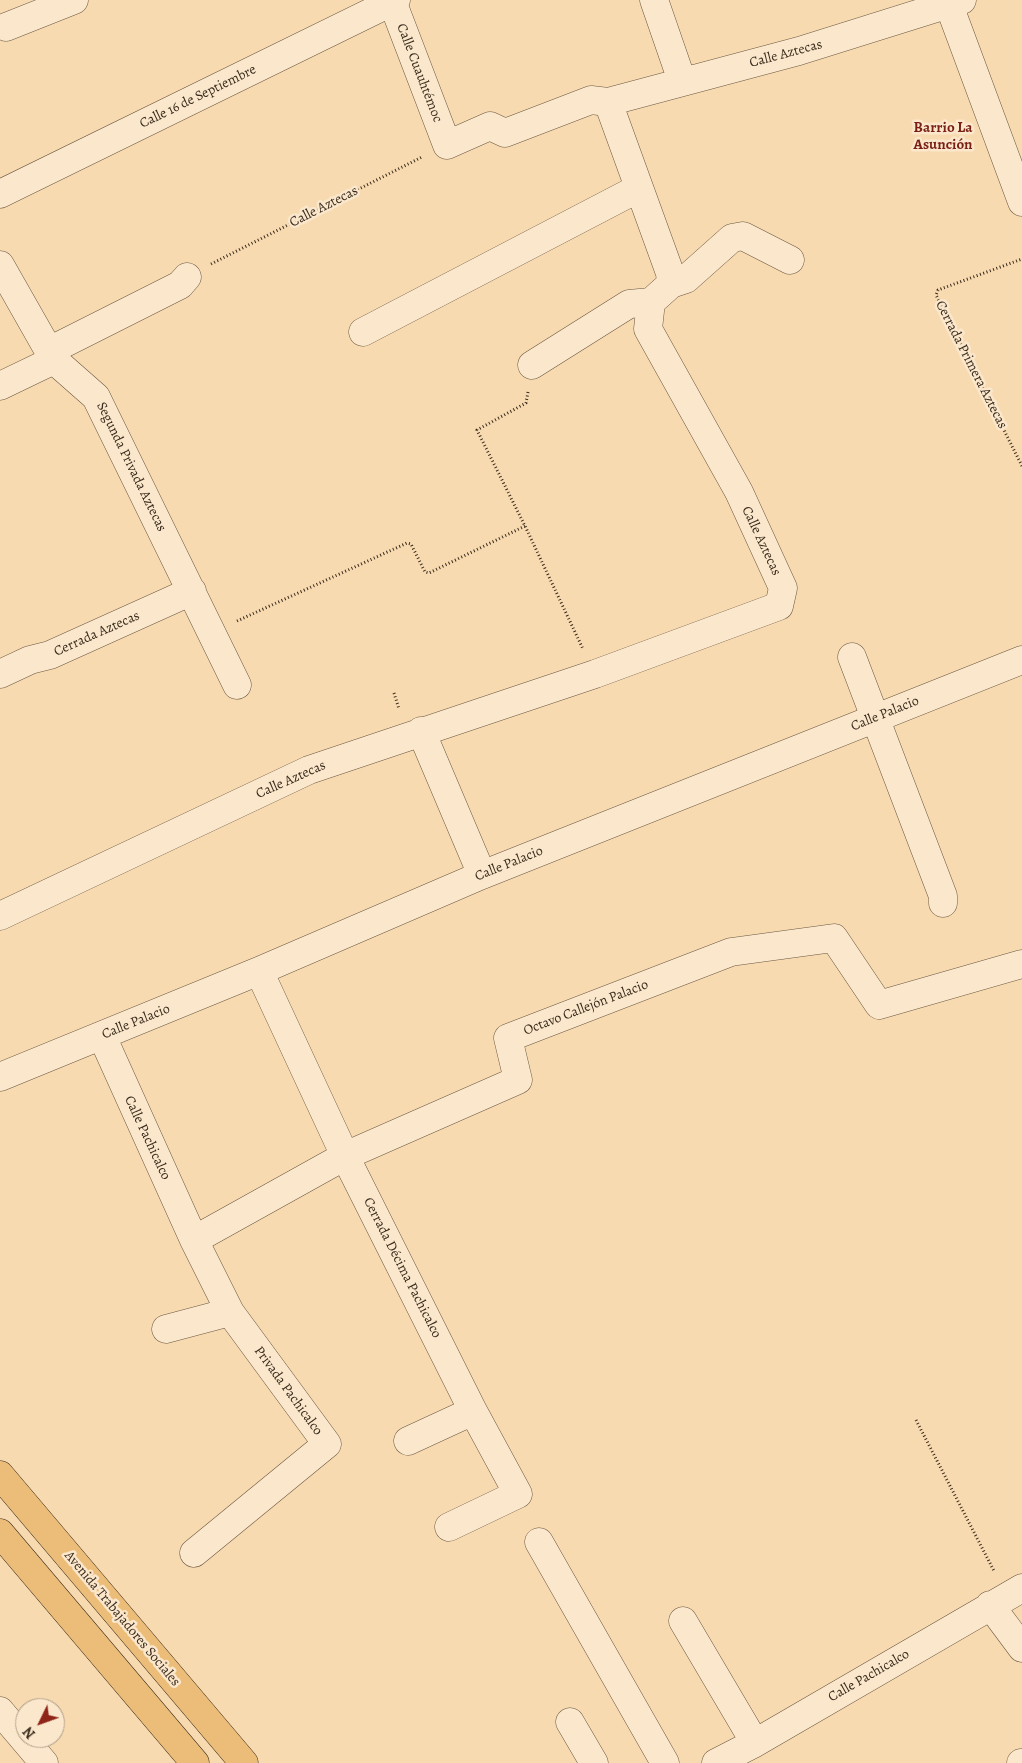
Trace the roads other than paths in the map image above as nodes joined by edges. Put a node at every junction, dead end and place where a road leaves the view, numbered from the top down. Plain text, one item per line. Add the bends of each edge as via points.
1 (74, 0) edge
2 (394, 0) edge
3 (654, 0) edge
4 (943, 4) edge
5 (6, 27) dead end
6 (682, 81) junction
7 (608, 102) junction
8 (447, 145) joint
9 (639, 188) junction
10 (0, 194) edge
11 (1022, 202) edge
12 (790, 260) dead end
13 (0, 265) edge
14 (187, 277) road end
15 (661, 293) junction
16 (363, 332) dead end
17 (52, 355) junction
18 (532, 365) road end
19 (0, 386) edge
20 (192, 591) junction
21 (852, 657) dead end
22 (1022, 660) edge
23 (0, 674) edge
24 (237, 685) dead end
25 (874, 718) junction
26 (421, 731) junction
27 (482, 875) junction
28 (943, 904) dead end
29 (0, 916) edge
30 (1022, 964) edge
31 (259, 971) junction
32 (102, 1036) junction
33 (0, 1077) edge
34 (345, 1156) junction
35 (194, 1240) junction
36 (230, 1312) junction
37 (166, 1329) dead end
38 (473, 1411) junction
39 (408, 1441) dead end
40 (0, 1474) edge
41 (449, 1527) dead end
42 (0, 1533) edge
43 (539, 1542) dead end
44 (194, 1553) dead end
45 (1006, 1596) edge
46 (683, 1621) dead end
47 (1022, 1648) edge
48 (0, 1711) edge
49 (570, 1722) dead end
50 (755, 1744) junction
51 (44, 1763) edge
52 (195, 1763) edge
53 (244, 1763) edge
54 (594, 1763) edge
55 (665, 1763) edge
56 (716, 1763) edge

1 - 5 street
2 - 8 street, Calle Cuauhtémoc
2 - 10 street, Calle 16 de Septiembre
3 - 6 street
4 - 6 street, Calle Aztecas via 799,51
4 - 11 street
6 - 7 street, Calle Aztecas
7 - 8 street, Calle Aztecas via 591,100 505,133 490,126
7 - 9 street, Calle Aztecas
9 - 15 street, Calle Aztecas via 670,272
9 - 16 street
12 - 15 street via 742,236 732,238 686,279
13 - 17 street, Segunda Privada Aztecas
14 - 17 street via 180,285
15 - 18 street via 629,304
15 - 26 street, Calle Aztecas via 648,329 739,492 783,588 778,606 595,674
17 - 19 street
17 - 20 street, Segunda Privada Aztecas via 96,397
20 - 23 street, Cerrada Aztecas
20 - 24 street, Segunda Privada Aztecas
21 - 25 street
22 - 25 street, Calle Palacio
25 - 27 street, Calle Palacio
25 - 28 street via 943,896
26 - 27 street
26 - 29 street, Calle Aztecas via 309,770
27 - 31 street, Calle Palacio
30 - 34 street, Octavo Callejón Palacio via 879,1005 834,938 731,952 508,1038 518,1080
31 - 32 street, Calle Palacio
31 - 34 street, Cerrada Décima Pachicalco
32 - 33 street, Calle Palacio
32 - 35 street, Calle Pachicalco
34 - 35 street, Octavo Callejón Palacio
34 - 38 street, Cerrada Décima Pachicalco
35 - 36 street, Privada Pachicalco
36 - 37 street
36 - 44 street, Privada Pachicalco via 327,1444
38 - 39 street
38 - 41 street, Cerrada Décima Pachicalco via 518,1494
40 - 53 main road, Avenida Trabajadores Sociales
42 - 52 main road
43 - 55 street
45 - 47 street
45 - 50 street, Calle Pachicalco
46 - 50 street
48 - 51 street
49 - 54 street
50 - 56 street, Calle Pachicalco

